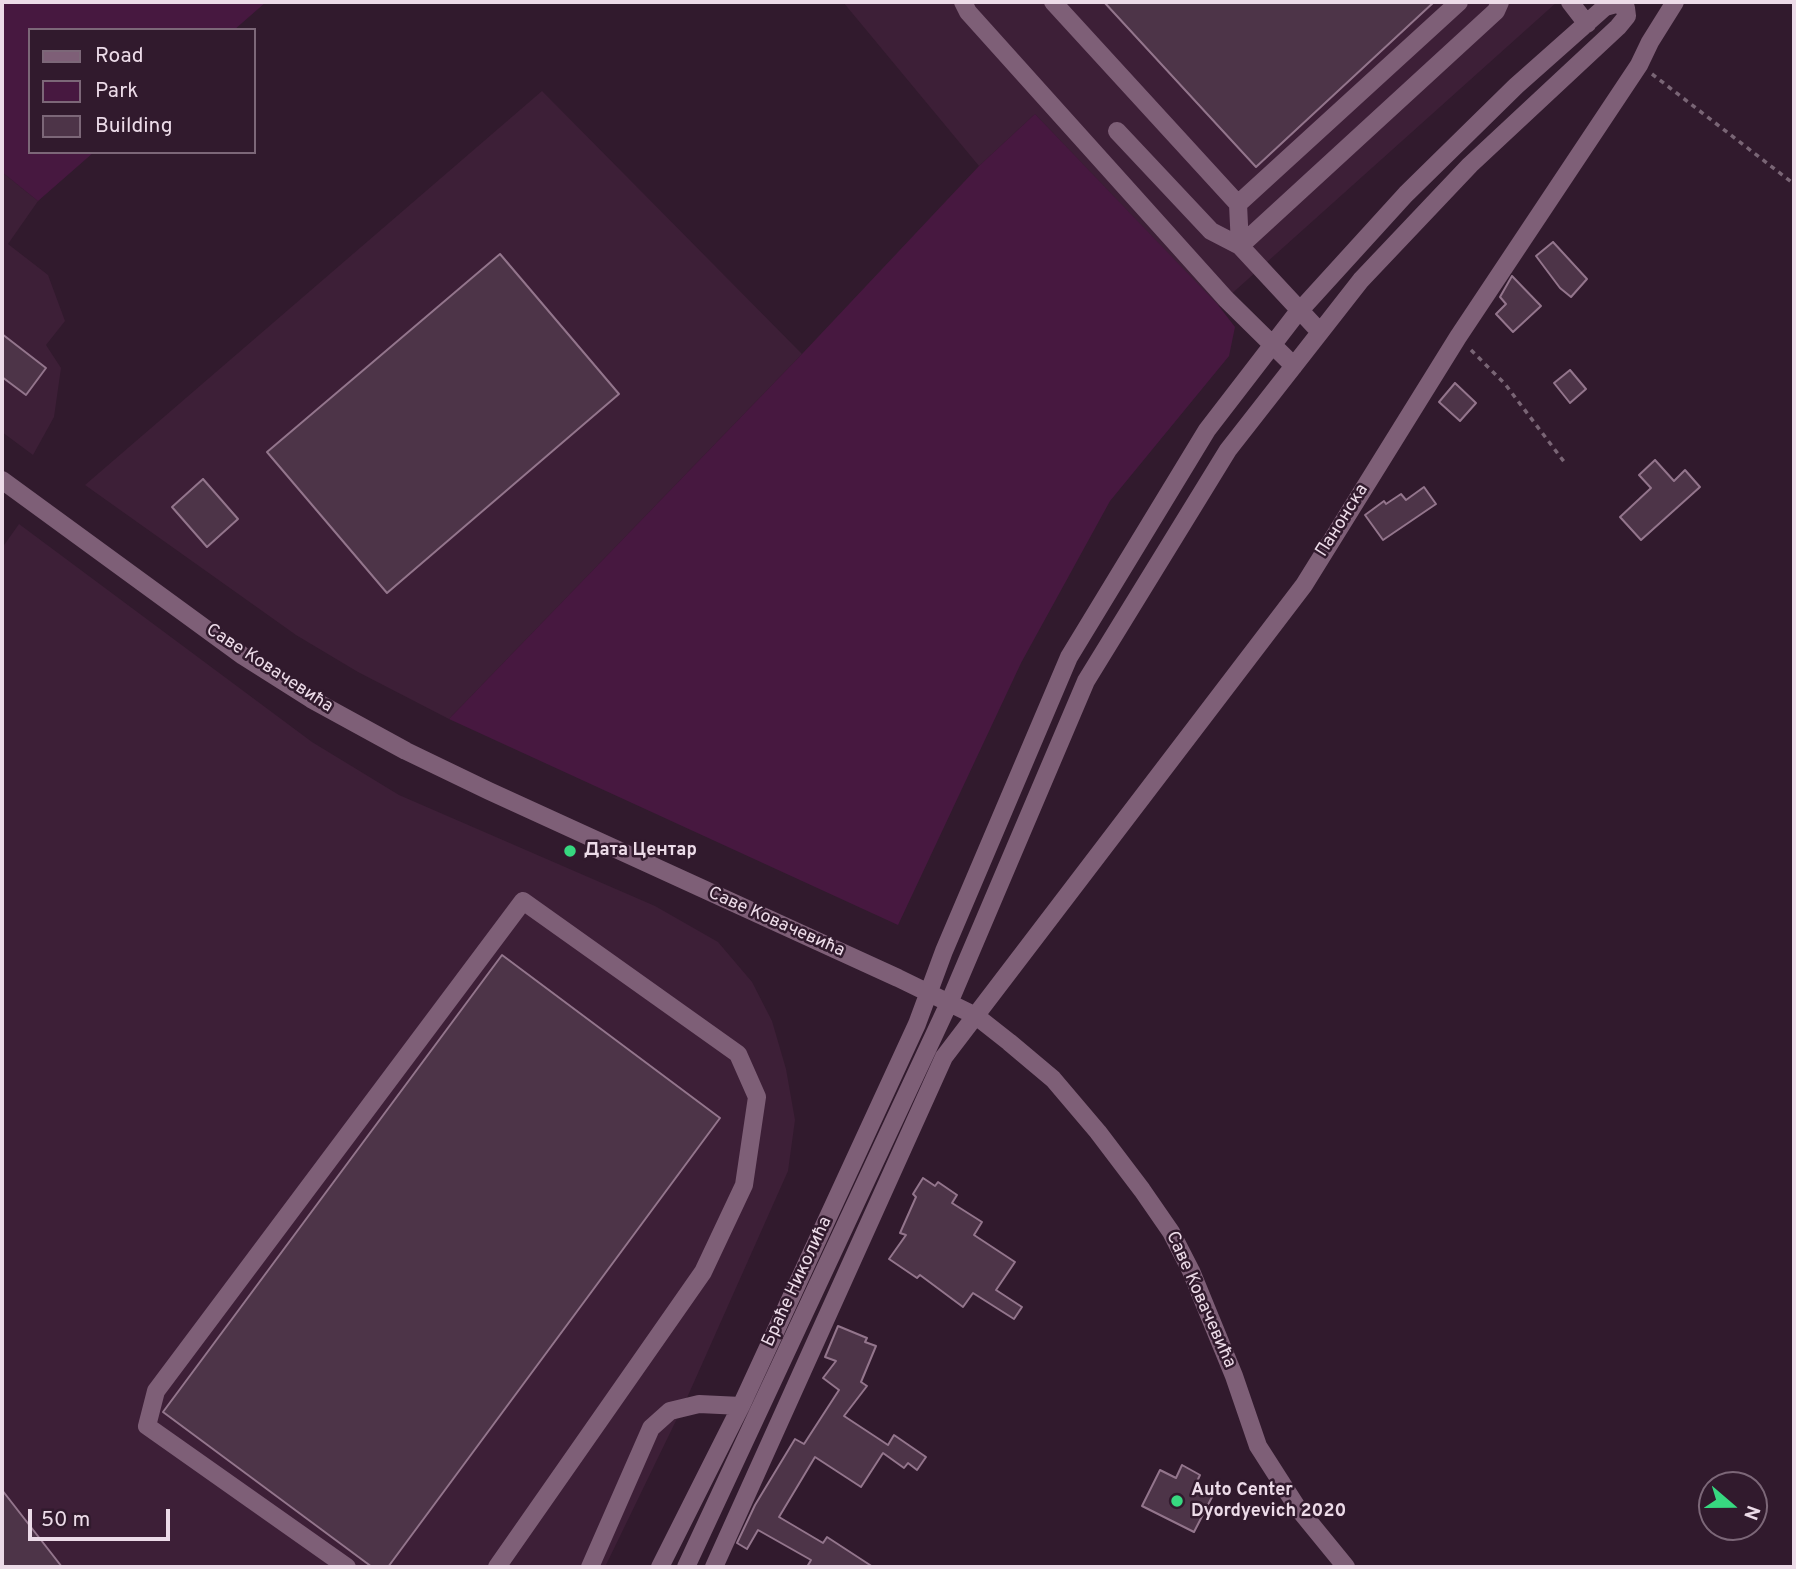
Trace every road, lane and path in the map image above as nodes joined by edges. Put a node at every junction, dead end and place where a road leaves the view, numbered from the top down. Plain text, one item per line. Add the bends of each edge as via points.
1 (963, 2) edge
2 (1053, 2) edge
3 (1459, 2) edge
4 (1500, 2) edge
5 (1570, 2) edge
6 (1675, 2) edge
7 (1587, 24) junction
8 (1639, 65) junction
9 (1117, 131) dead end
10 (1794, 184) edge
11 (1238, 204) junction
12 (1240, 246) junction
13 (1300, 310) junction
14 (1321, 332) junction
15 (1458, 337) junction
16 (1273, 345) junction
17 (1294, 366) junction
18 (1565, 463) dead end
19 (2, 480) edge
20 (928, 993) junction
21 (949, 1003) junction
22 (976, 1016) junction
23 (741, 1406) junction
24 (347, 1567) edge
25 (497, 1567) edge
26 (590, 1567) edge
27 (660, 1567) edge
28 (686, 1567) edge
29 (714, 1567) edge
30 (1346, 1567) edge

1 - 16 street
2 - 11 street
3 - 11 street
4 - 12 street via 1496,11
5 - 7 street
6 - 8 street, Панонска
7 - 13 street, Браће Николића via 1406,194
7 - 14 street, Браће Николића via 1605,7 1616,4 1626,8 1618,27 1471,165 1361,280
8 - 10 path
8 - 15 street, Панонска
9 - 12 street via 1211,231
11 - 12 street
12 - 13 street
13 - 14 street
13 - 16 street, Браће Николића
14 - 17 street, Браће Николића
15 - 18 path via 1505,384
15 - 22 street, Панонска via 1304,585
16 - 17 street
16 - 20 street, Браће Николића via 1207,430 1069,657
17 - 21 street, Браће Николића via 1228,450 1086,681
19 - 20 street, Саве Ковачевића via 243,656 311,699 489,791
20 - 21 street, Саве Ковачевића
20 - 23 street, Браће Николића
21 - 22 street, Саве Ковачевића
21 - 28 street, Браће Николића
22 - 29 street, Панонска via 944,1057
22 - 30 street, Саве Ковачевића via 1053,1079 1164,1221 1191,1271 1258,1446 1297,1507
23 - 26 street via 699,1404 670,1411 652,1429
23 - 27 street, Браће Николића
24 - 25 street via 147,1426 156,1391 523,901 738,1054 757,1097 744,1185 703,1272

